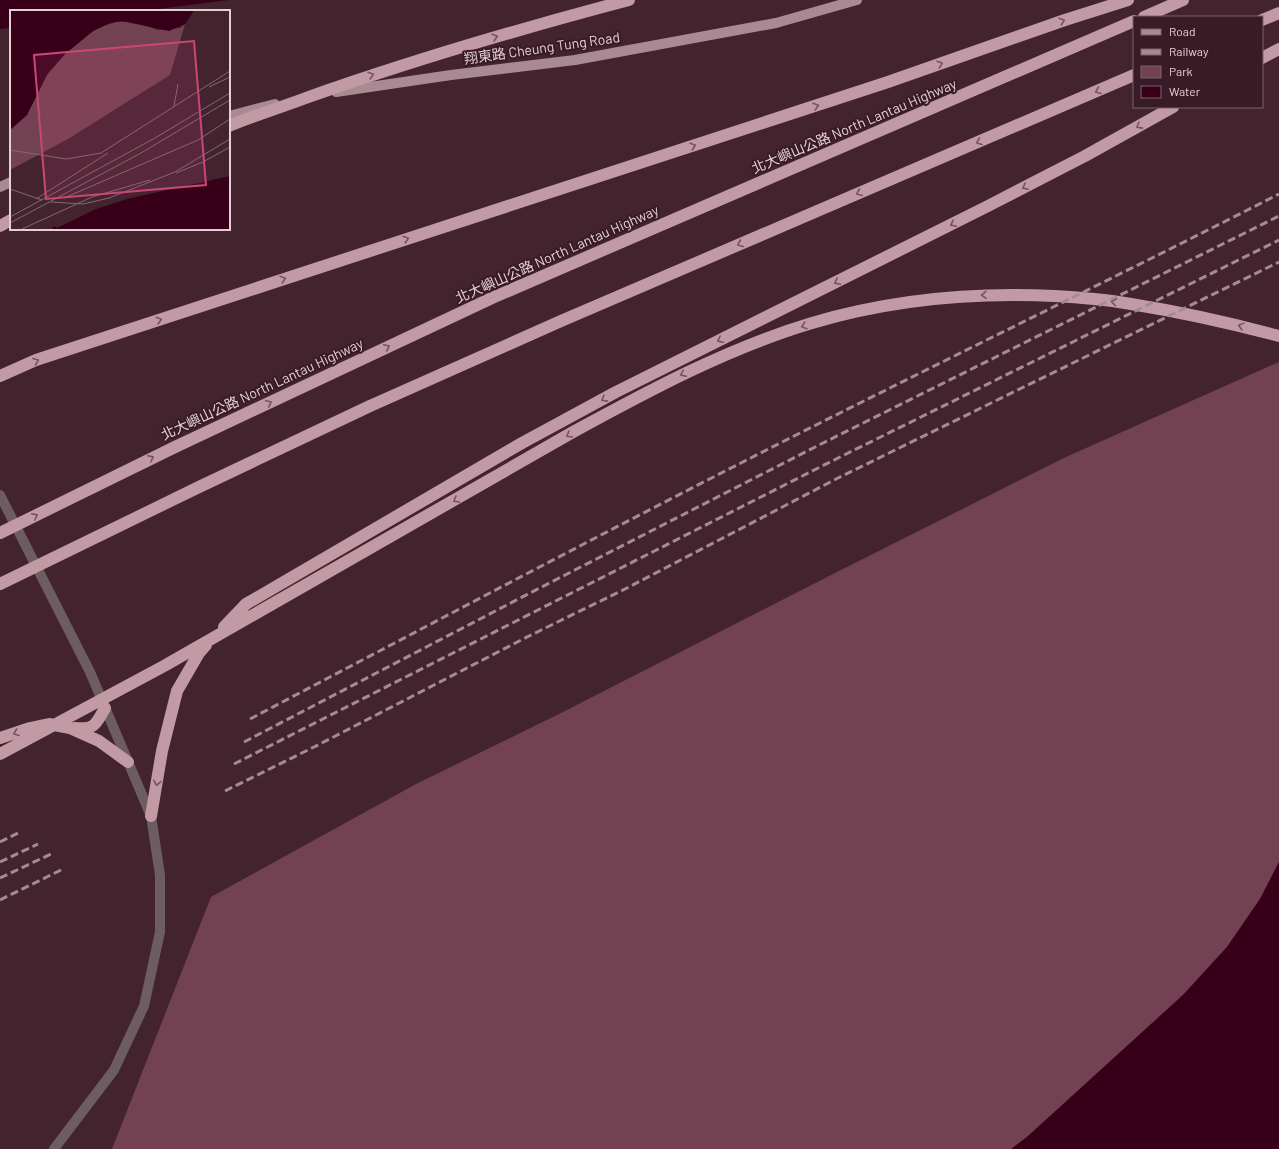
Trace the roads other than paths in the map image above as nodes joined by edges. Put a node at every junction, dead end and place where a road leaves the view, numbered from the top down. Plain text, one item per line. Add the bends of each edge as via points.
1 (629, 0) edge
2 (857, 0) edge
3 (1128, 0) edge
4 (1183, 0) edge
5 (1279, 13) edge
6 (1146, 16) edge
7 (1263, 20) edge
8 (1133, 21) edge
9 (1279, 49) edge
10 (1263, 57) edge
11 (1133, 75) edge
12 (1171, 108) edge
13 (230, 116) edge
14 (230, 126) edge
15 (10, 182) edge
16 (0, 187) edge
17 (10, 221) edge
18 (0, 226) edge
19 (1279, 336) edge
20 (0, 376) edge
21 (0, 495) edge
22 (0, 533) edge
23 (0, 584) edge
24 (105, 708) junction
25 (70, 728) junction
26 (0, 738) edge
27 (0, 754) edge
28 (128, 762) junction
29 (151, 816) junction
30 (54, 1149) edge

14 -> 1 highway via 353,81
2 - 13 main road, 翔東路 Cheung Tung Road via 776,22 574,60 343,90
20 -> 3 highway via 36,360 866,90
4 - 6 highway
5 - 7 highway
22 -> 8 highway, 北大嶼山公路 North Lantau Highway via 175,447 492,298
9 - 10 highway
11 -> 23 highway via 561,321 370,406
12 -> 29 highway via 988,206 616,392 246,604 198,653 177,691 162,750
15 - 16 main road
17 - 18 highway
19 -> 27 highway via 1157,308 1096,299 1033,295 980,295 921,300 812,323 704,364 638,397 164,666
21 - 24 lane via 90,672
24 - 25 highway via 96,724 87,730
24 - 28 lane
25 -> 26 highway via 49,724
25 - 28 highway via 99,741
28 - 29 lane
29 - 30 lane via 160,875 160,932 144,1006 114,1070

